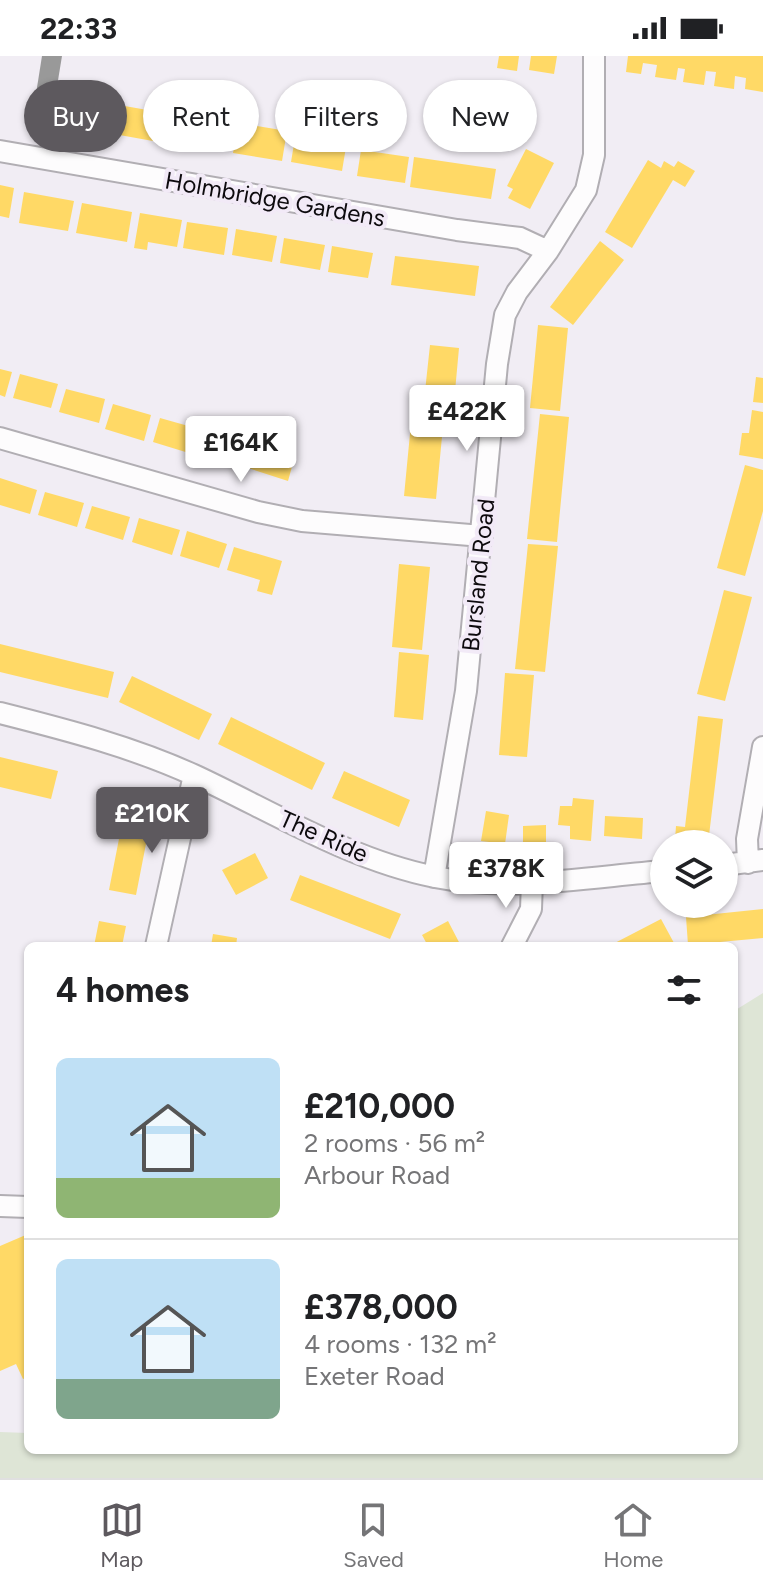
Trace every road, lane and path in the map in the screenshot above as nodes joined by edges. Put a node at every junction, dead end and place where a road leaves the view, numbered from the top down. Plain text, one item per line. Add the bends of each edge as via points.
1 (594, 56) edge
2 (0, 151) edge
3 (548, 251) junction
4 (0, 438) edge
5 (482, 536) junction
6 (0, 713) edge
7 (763, 747) edge
8 (194, 775) junction
9 (756, 862) edge
10 (650, 872) edge
11 (434, 877) junction
12 (532, 882) junction
13 (157, 942) edge
14 (514, 942) edge
15 (0, 1206) edge
16 (24, 1207) edge

1 - 3 street, Bursland Road via 594,155 586,190
2 - 3 street, Holmbridge Gardens via 520,238
3 - 5 street, Bursland Road via 505,315
4 - 5 street via 302,521
5 - 11 street, Bursland Road via 466,691
6 - 8 street, The Ride via 101,740
7 - 9 street via 747,839
8 - 11 street, The Ride via 327,840
8 - 13 street
10 - 12 street, The Ride
11 - 12 street, The Ride
12 - 14 street via 531,909
15 - 16 street

